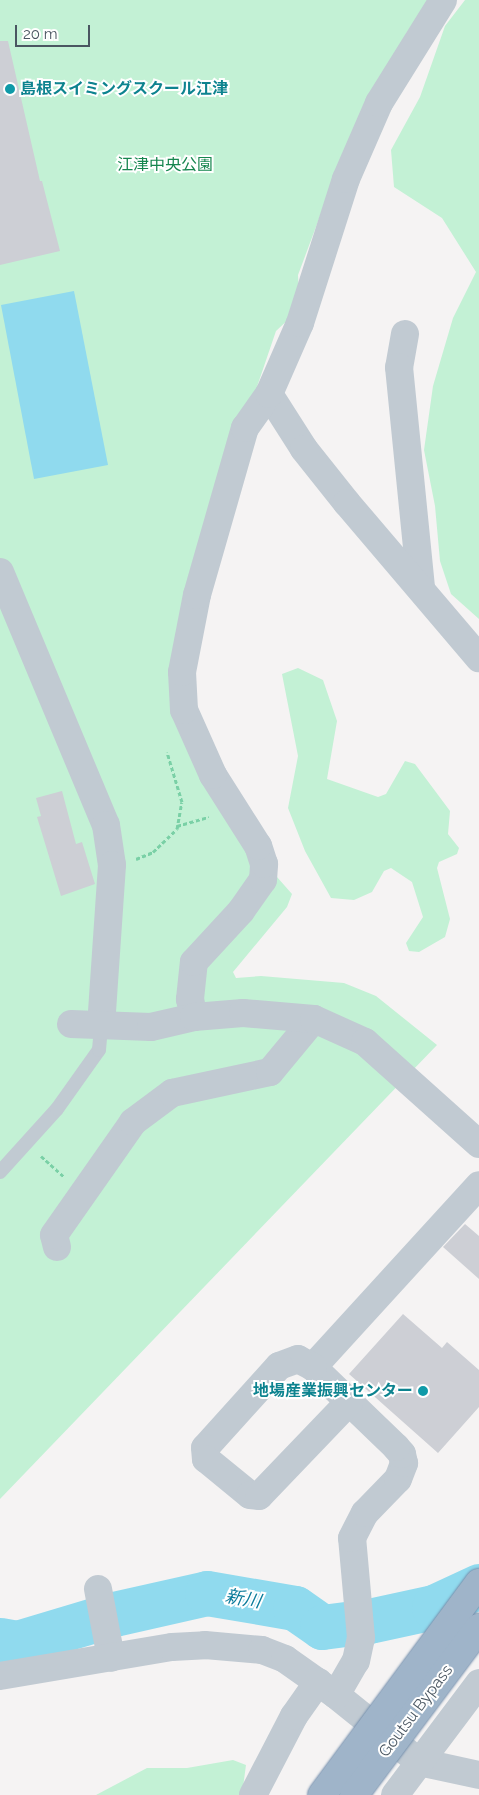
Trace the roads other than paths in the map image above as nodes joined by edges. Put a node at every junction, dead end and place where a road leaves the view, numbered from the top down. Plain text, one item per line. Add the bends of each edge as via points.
1 (443, 0) edge
2 (405, 334) dead end
3 (269, 394) junction
4 (0, 572) edge
5 (421, 589) junction
6 (479, 658) edge
7 (194, 1017) junction
8 (314, 1020) junction
9 (71, 1024) dead end
10 (101, 1025) junction
11 (479, 1144) edge
12 (0, 1172) edge
13 (479, 1185) edge
14 (57, 1247) dead end
15 (313, 1367) junction
16 (349, 1402) junction
17 (479, 1583) edge
18 (99, 1596) dead end
19 (479, 1628) edge
20 (109, 1648) junction
21 (0, 1676) edge
22 (479, 1683) edge
23 (327, 1688) junction
24 (419, 1762) junction
25 (479, 1775) edge
26 (252, 1795) edge
27 (322, 1795) edge
28 (354, 1795) edge
29 (395, 1795) edge

1 - 3 street via 379,103 332,218 300,322
2 - 5 street via 398,367
3 - 5 street via 304,449
3 - 7 street via 245,428 196,595 182,672 182,698 188,720 213,775 258,846 264,864 263,880 241,911 194,962 190,999
4 - 10 street via 106,825 112,865
5 - 6 street
7 - 8 street via 267,1013
7 - 10 street via 151,1027
8 - 11 street via 365,1042
8 - 14 street via 270,1072 172,1093 133,1122 54,1235
9 - 10 street
10 - 12 lane via 99,1050 28,1144
13 - 15 street
15 - 16 street
15 - 16 street via 298,1359 280,1366 205,1448 206,1459 250,1494 259,1496
16 - 23 street via 396,1447 404,1463 398,1479 365,1513 352,1538 361,1638 356,1661
17 - 27 highway, bridge
18 - 20 street
19 - 28 highway, Goutsu Bypass, bridge
20 - 21 street
20 - 23 street via 236,1646 262,1650 286,1659
22 - 24 street
23 - 24 street
23 - 26 street via 294,1716
24 - 25 street
24 - 29 street

